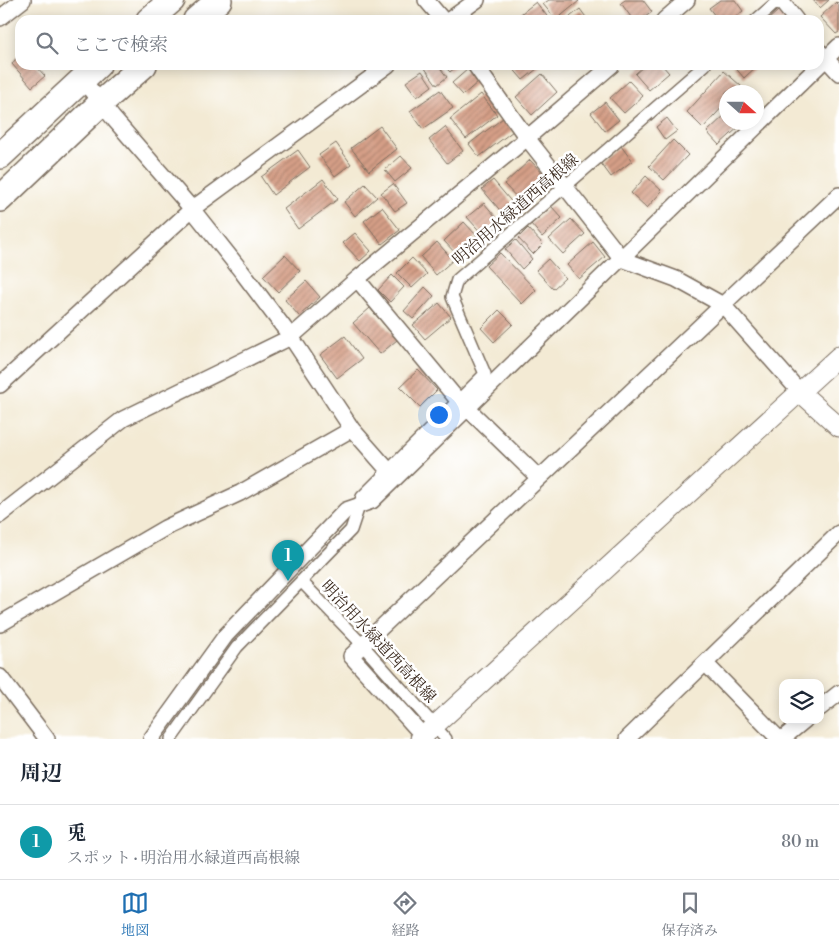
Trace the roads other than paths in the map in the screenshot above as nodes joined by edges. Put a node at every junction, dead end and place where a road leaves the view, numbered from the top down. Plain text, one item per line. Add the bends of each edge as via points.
1 (23, 0) edge
2 (172, 0) edge
3 (219, 0) edge
4 (426, 0) edge
5 (477, 0) edge
6 (687, 0) edge
7 (780, 0) edge
8 (155, 15) edge
9 (202, 15) edge
10 (439, 15) edge
11 (456, 15) edge
12 (670, 15) edge
13 (762, 15) edge
14 (792, 15) edge
15 (0, 18) edge
16 (839, 46) edge
17 (824, 54) edge
18 (824, 57) edge
19 (138, 70) edge
20 (381, 70) edge
21 (479, 70) edge
22 (606, 70) edge
23 (699, 70) edge
24 (807, 70) edge
25 (90, 72) edge
26 (839, 73) edge
27 (101, 103) junction
28 (527, 138) junction
29 (0, 156) edge
30 (566, 187) junction
31 (839, 195) edge
32 (0, 199) edge
33 (192, 209) junction
34 (622, 259) junction
35 (357, 279) junction
36 (723, 305) junction
37 (291, 338) junction
38 (839, 356) edge
39 (0, 385) edge
40 (800, 392) junction
41 (463, 405) junction
42 (839, 427) edge
43 (352, 429) junction
44 (392, 474) junction
45 (539, 478) junction
46 (359, 506) junction
47 (0, 515) edge
48 (839, 533) edge
49 (301, 581) junction
50 (3, 617) edge
51 (362, 645) junction
52 (706, 664) junction
53 (0, 677) edge
54 (839, 693) edge
55 (824, 705) edge
56 (800, 724) edge
57 (430, 736) edge
58 (47, 739) edge
59 (151, 739) edge
60 (171, 739) edge
61 (627, 739) edge
62 (781, 739) edge

1 - 15 street
2 - 8 highway
3 - 9 highway
4 - 10 street
5 - 11 street
6 - 12 street
7 - 13 street
7 - 14 street
16 - 17 street
18 - 26 street
19 - 27 highway
20 - 33 street
21 - 28 street
22 - 28 street
23 - 30 street, 明治用水緑道西高根線
24 - 34 street
25 - 27 street
25 - 29 highway
27 - 32 highway
27 - 33 street
28 - 30 street
28 - 35 street
30 - 34 street
30 - 41 street, 明治用水緑道西高根線 via 457,280 452,297 486,374
31 - 36 street
33 - 37 street
33 - 39 street
34 - 36 street via 676,279
34 - 41 street
35 - 37 street
35 - 41 street
36 - 40 street
36 - 45 street
37 - 43 street
37 - 47 street via 123,420
38 - 40 street
40 - 42 street
40 - 57 street
41 - 44 street
41 - 45 street
43 - 44 street
43 - 50 street via 240,493 165,528
44 - 46 street via 372,501
45 - 51 street
46 - 49 street, 明治用水緑道西高根線 via 351,530
46 - 59 street via 346,510 226,635
48 - 52 street
49 - 51 street, 明治用水緑道西高根線
49 - 60 street via 237,647
51 - 57 street via 351,656
52 - 61 street
52 - 62 street
53 - 58 street
54 - 55 street
56 - 62 street

